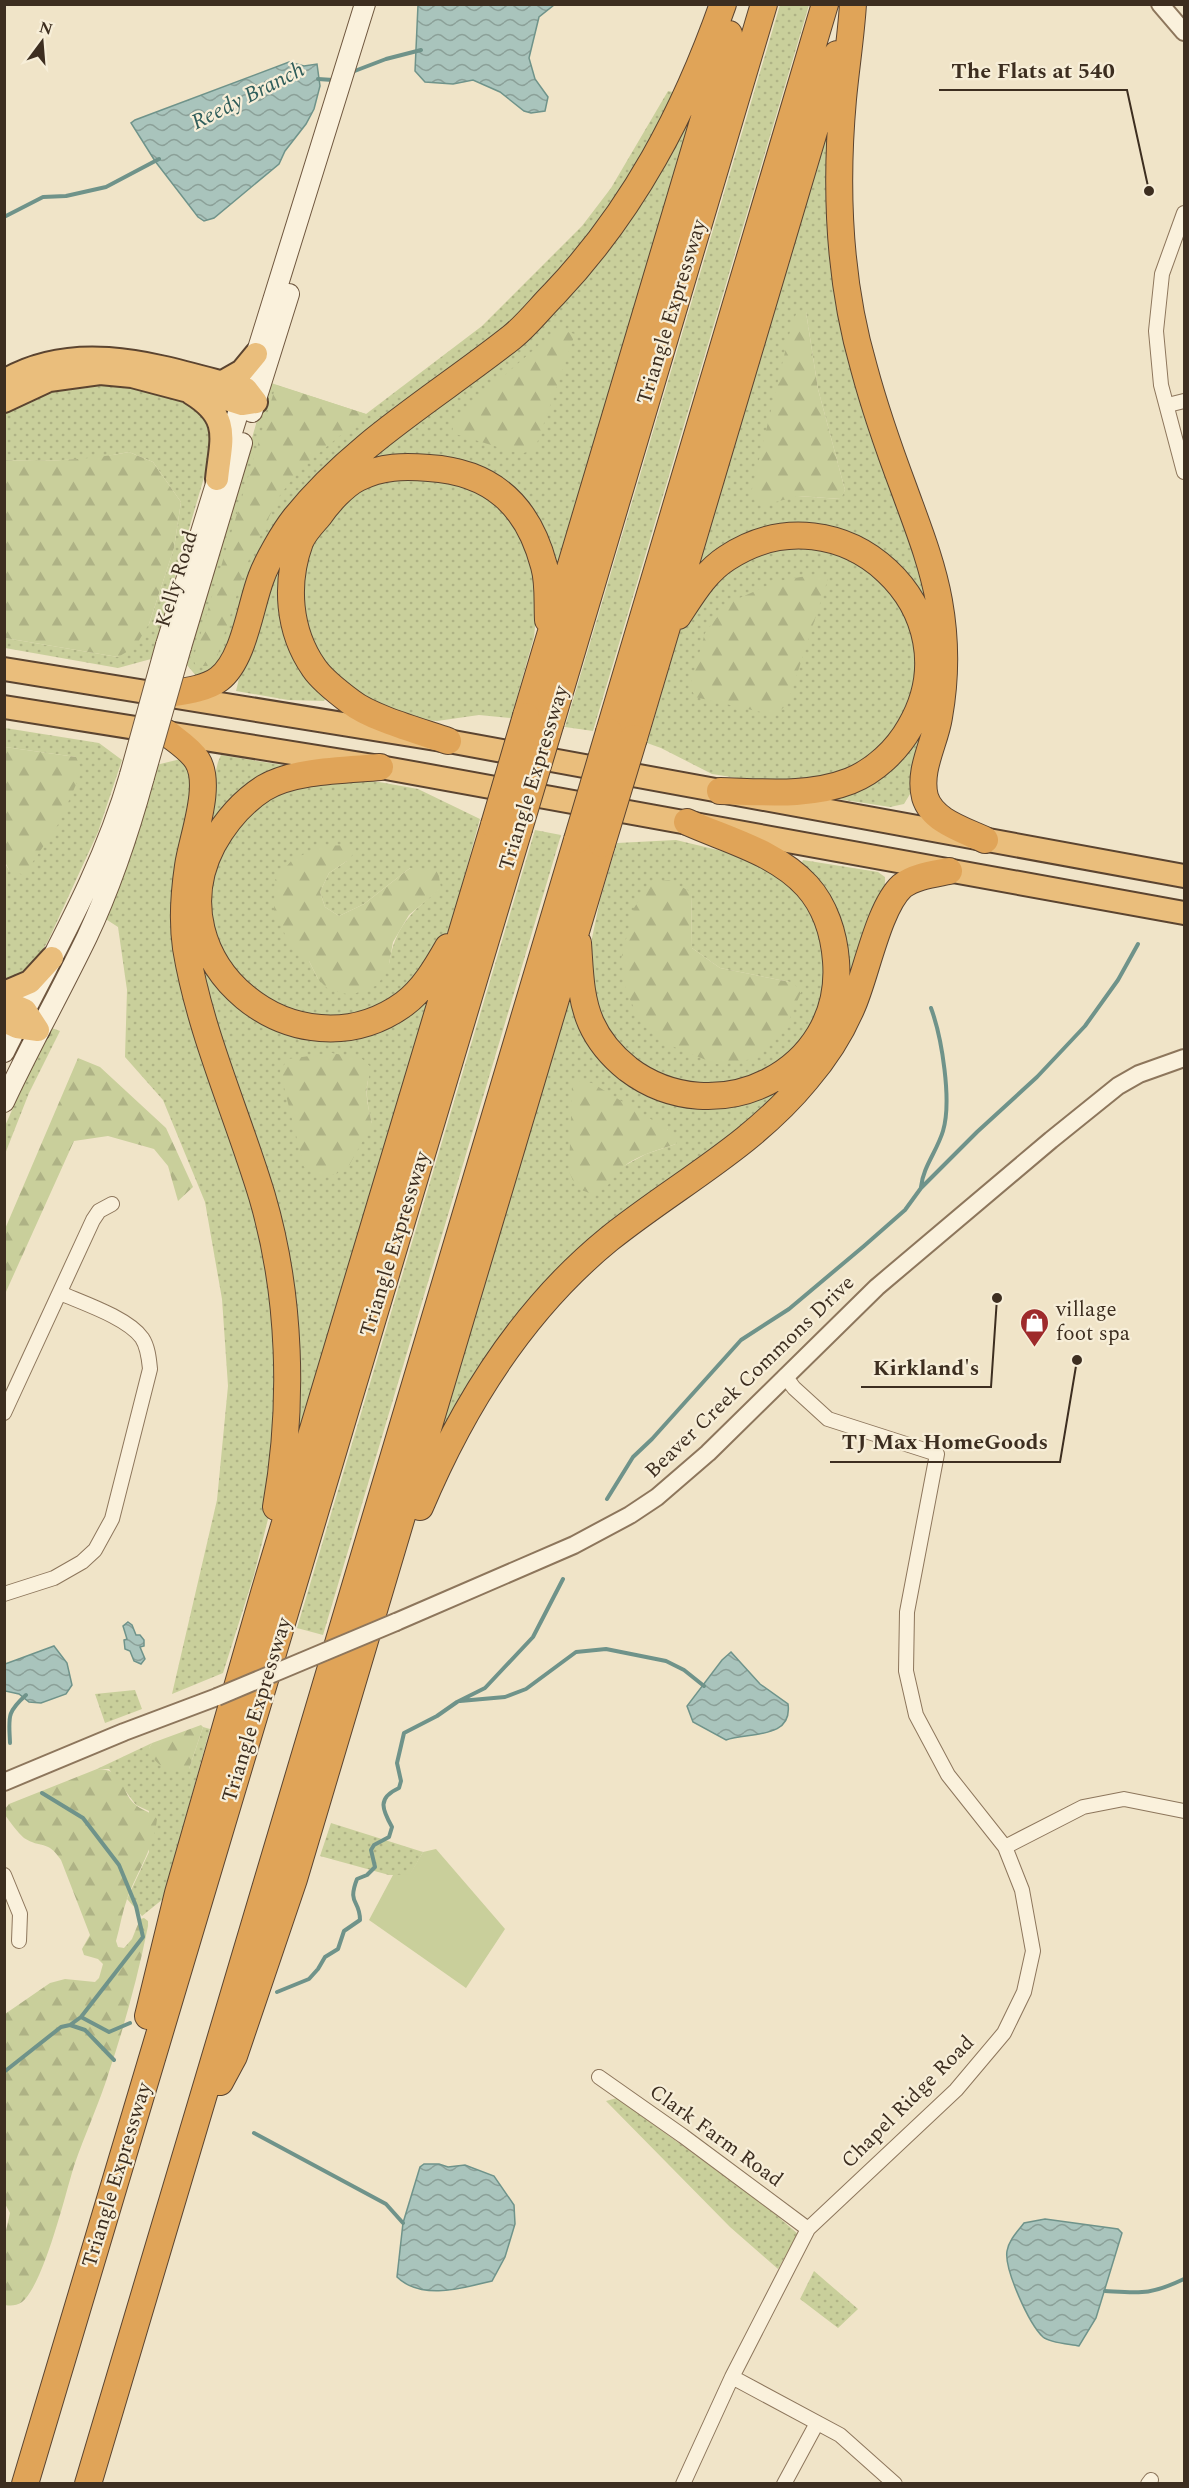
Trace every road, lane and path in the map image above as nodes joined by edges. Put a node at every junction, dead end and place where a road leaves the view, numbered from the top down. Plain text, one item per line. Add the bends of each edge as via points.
1 (365, 4) edge
2 (723, 4) edge
3 (738, 4) edge
4 (764, 4) edge
5 (825, 4) edge
6 (852, 4) edge
7 (1160, 4) edge
8 (1185, 32) edge
9 (350, 53) junction
10 (1185, 213) edge
11 (256, 354) junction
12 (4, 381) edge
13 (221, 383) junction
14 (185, 390) junction
15 (248, 398) junction
16 (4, 401) edge
17 (1185, 401) edge
18 (1168, 405) junction
19 (1180, 439) edge
20 (1185, 472) edge
21 (217, 479) junction
22 (663, 638) junction
23 (548, 642) junction
24 (174, 646) junction
25 (4, 669) edge
26 (162, 695) junction
27 (4, 707) edge
28 (166, 733) junction
29 (448, 741) junction
30 (380, 767) junction
31 (137, 776) junction
32 (720, 790) junction
33 (687, 822) junction
34 (985, 840) junction
35 (589, 842) junction
36 (949, 871) junction
37 (1185, 876) edge
38 (1185, 913) edge
39 (466, 916) junction
40 (577, 926) junction
41 (52, 958) junction
42 (4, 993) edge
43 (18, 1018) edge
44 (4, 1052) edge
45 (1185, 1058) edge
46 (4, 1102) edge
47 (112, 1204) dead end
48 (60, 1293) junction
49 (785, 1376) junction
50 (4, 1413) edge
51 (382, 1586) junction
52 (264, 1593) junction
53 (4, 1594) edge
54 (4, 1782) edge
55 (1185, 1811) edge
56 (1005, 1847) junction
57 (4, 1875) edge
58 (19, 1941) dead end
59 (599, 2077) dead end
60 (193, 2130) junction
61 (123, 2151) junction
62 (808, 2229) junction
63 (732, 2377) junction
64 (817, 2422) junction
65 (25, 2484) edge
66 (88, 2484) edge
67 (684, 2484) edge
68 (784, 2484) edge
69 (895, 2484) edge

1 - 9 main road, Kelly Road
2 - 26 highway via 687,97 664,141 640,183 583,263 514,335 340,469 294,519 261,576 234,665 218,680
3 - 23 highway
4 - 61 highway, Triangle Expressway, bridge
5 - 35 highway, bridge via 609,732
6 - 22 highway
6 - 34 highway via 840,147 839,207 846,278 863,366 929,556 946,662 939,719 923,786 932,811
7 - 8 street
9 - 11 main road, Kelly Road
9 - 15 main road, Kelly Road via 292,283
10 - 18 street via 1169,251 1158,294 1156,351
11 - 13 highway via 242,372
11 - 15 main road, Kelly Road
12 - 13 highway via 57,362 91,357 133,360
13 - 15 highway
14 - 15 highway
14 - 16 highway via 132,376 100,373 49,380
14 - 21 highway via 210,407 219,419 223,435
15 - 21 main road, Kelly Road
15 - 24 main road, Kelly Road
17 - 18 street
18 - 19 street
19 - 20 street
21 - 24 main road, Kelly Road
22 - 32 highway via 694,590 726,558 748,546 782,536 814,536 841,542 873,558 903,588 916,612 926,651 926,685 913,723 887,757 836,786 792,793
22 - 35 highway, bridge via 634,738
23 - 29 highway via 544,567 532,532 515,504 483,480 448,469 397,466 357,478 326,506 301,540 291,580 292,615 300,644 315,669 352,703
23 - 39 highway, bridge
24 - 31 main road, Kelly Road, bridge
25 - 26 highway
26 - 29 highway
27 - 28 highway
28 - 30 highway
28 - 52 highway via 198,761 203,778 188,866 185,941 197,1000 262,1197 282,1302 288,1372 285,1441
29 - 32 highway
30 - 33 highway
30 - 39 highway via 290,778 265,787 237,809 206,858 200,887 200,916 219,970 238,993 266,1013 294,1024 342,1028 368,1022 403,1005 434,970
31 - 41 main road, Kelly Road via 80,908
31 - 43 main road, Kelly Road via 127,835 87,937
32 - 34 highway
33 - 36 highway
33 - 40 highway via 784,865 807,886 824,911 834,941 836,989 818,1037 798,1061 753,1090 705,1098 679,1094 641,1078 608,1049 592,1026 580,980
34 - 37 highway
35 - 40 highway
35 - 60 highway
36 - 38 highway
36 - 51 highway via 918,878 903,886 893,898 852,1008 817,1068 788,1102 748,1137 609,1239 552,1292 519,1331 451,1437
39 - 52 highway
40 - 51 highway
41 - 42 highway via 30,982
41 - 43 main road, Kelly Road
43 - 44 main road, Kelly Road
43 - 46 main road, Kelly Road
45 - 49 street, Beaver Creek Commons Drive via 1139,1074 1078,1117 877,1287
47 - 48 street via 99,1211 93,1220
48 - 50 street
48 - 53 street via 125,1323 142,1338 150,1369 112,1519 95,1550 54,1578
49 - 54 street, Beaver Creek Commons Drive, bridge via 684,1476 630,1515 574,1545 217,1697
49 - 56 street, Chapel Ridge Road via 828,1419 937,1455 907,1612 906,1671 916,1715 948,1775
51 - 60 highway via 260,1984 234,2056
52 - 61 highway via 178,1893 123,2119
55 - 56 street via 1124,1799 1083,1807
56 - 62 street, Chapel Ridge Road via 1022,1890 1033,1952 1012,2020 956,2090
57 - 58 street via 20,1914
59 - 62 street, Clark Farm Road
60 - 66 highway
61 - 65 highway, Triangle Expressway
62 - 63 street, Chapel Ridge Road
63 - 64 street
63 - 67 street, Chapel Ridge Road
64 - 68 street
64 - 69 street via 840,2435

